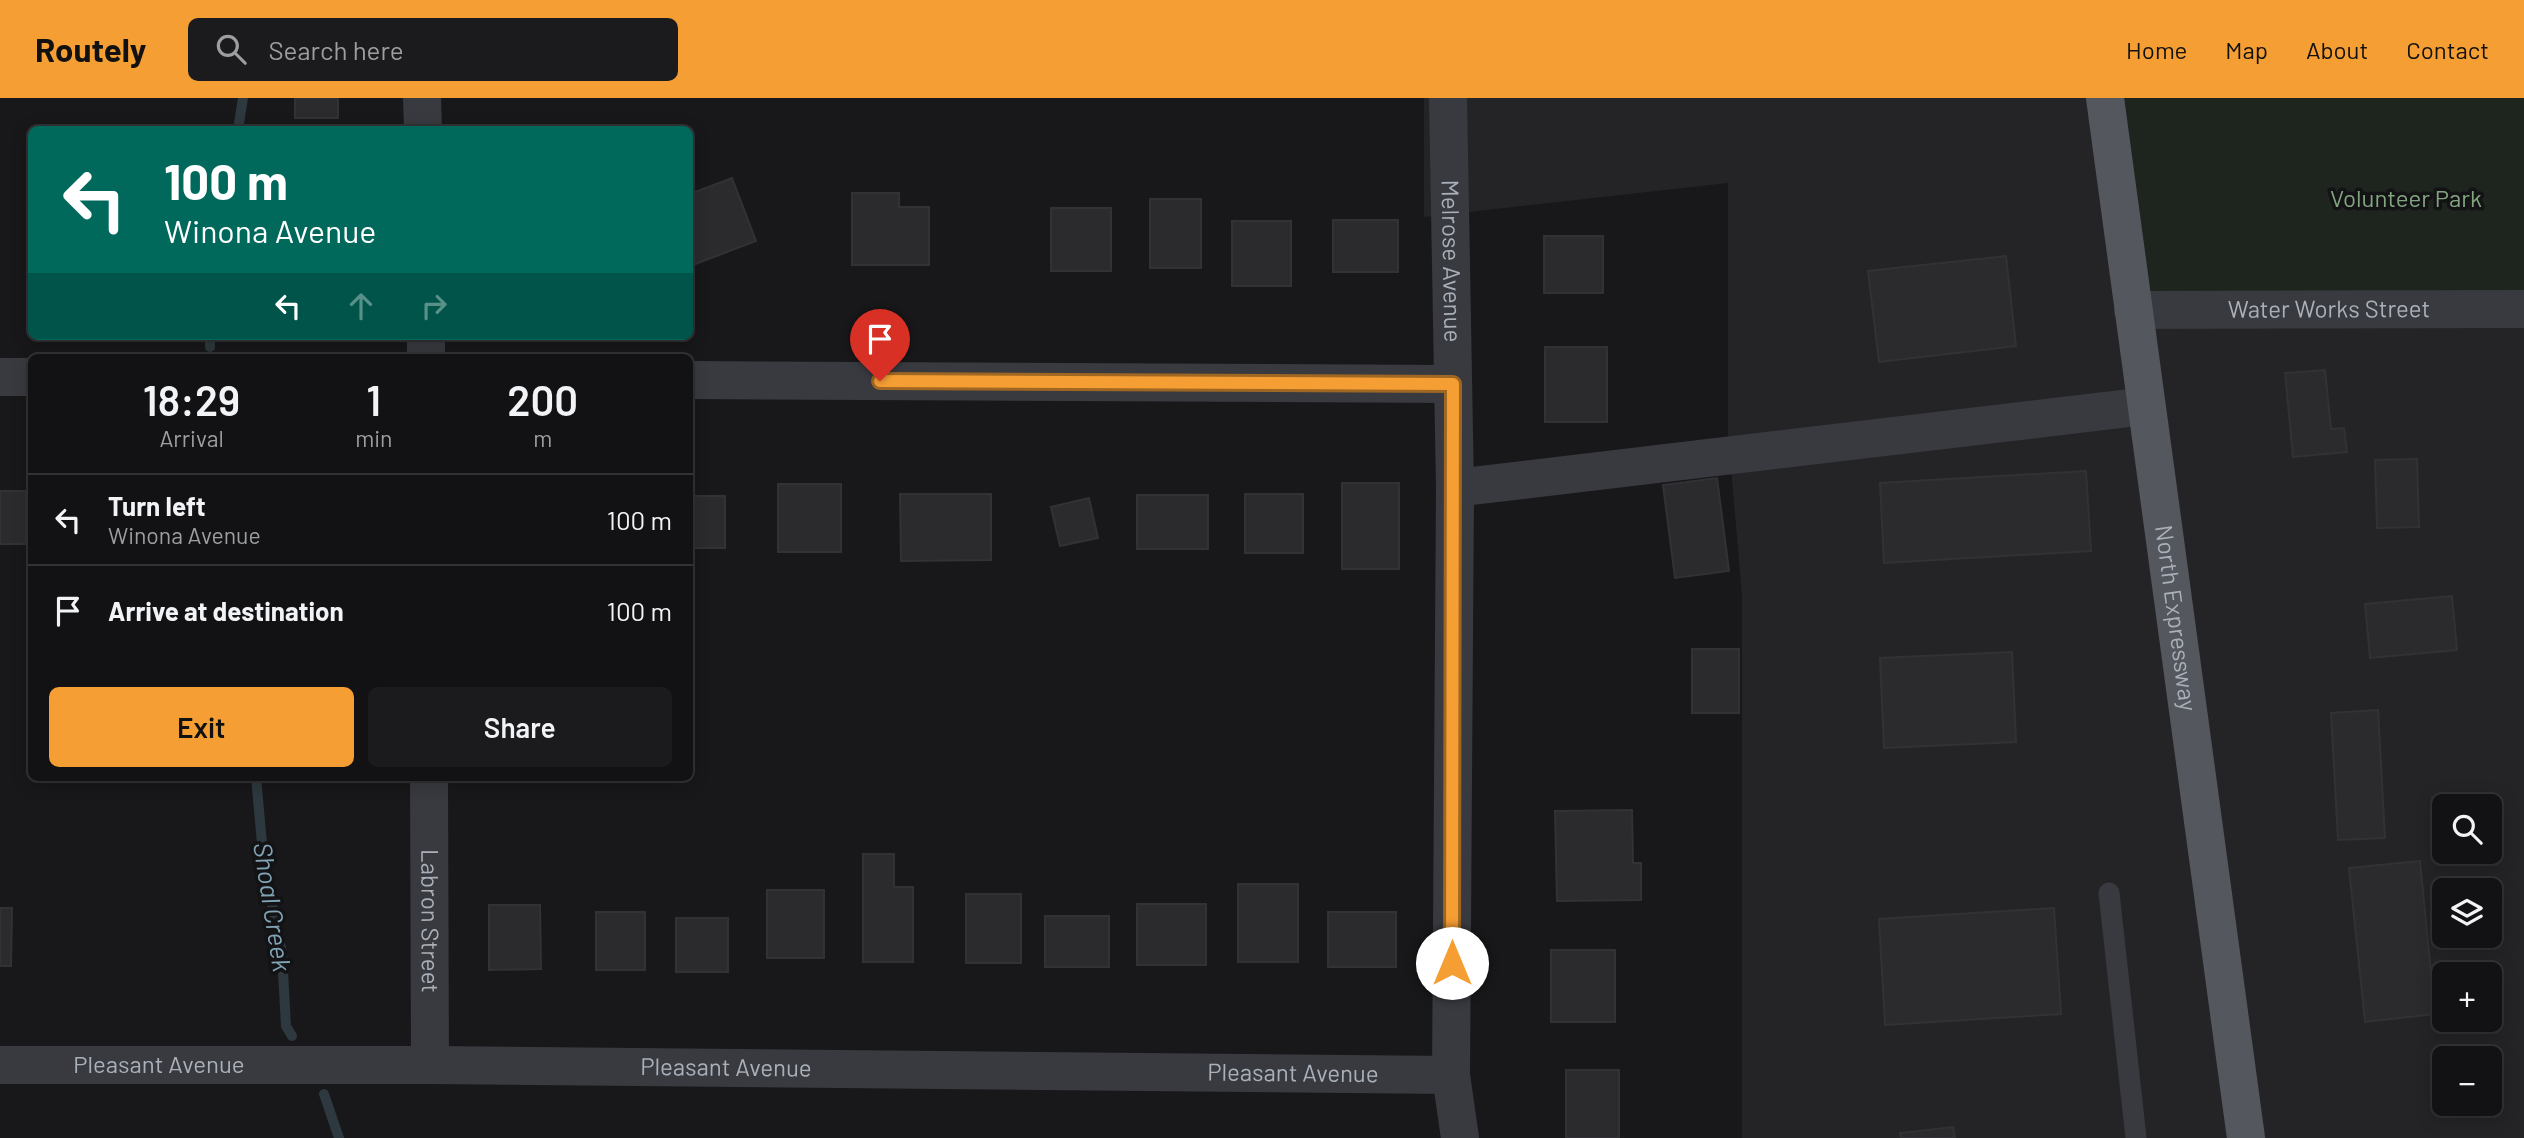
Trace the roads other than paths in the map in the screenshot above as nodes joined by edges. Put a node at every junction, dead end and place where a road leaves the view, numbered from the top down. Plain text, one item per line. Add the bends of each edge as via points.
1 (422, 98) edge
2 (1448, 98) edge
3 (2105, 98) edge
4 (423, 126) edge
5 (2524, 309) edge
6 (2133, 310) junction
7 (0, 377) edge
8 (28, 377) edge
9 (693, 380) edge
10 (1453, 384) junction
11 (2146, 406) junction
12 (1455, 488) junction
13 (429, 781) edge
14 (2109, 893) dead end
15 (0, 1065) edge
16 (430, 1065) junction
17 (1451, 1075) junction
18 (1460, 1138) edge
19 (2136, 1138) edge
20 (2246, 1138) edge

1 - 4 street
2 - 10 street, Melrose Avenue
3 - 6 main road, North Expressway
5 - 6 street, Water Works Street
6 - 11 main road, North Expressway
7 - 8 street
9 - 10 street
10 - 12 street, Melrose Avenue
11 - 12 street
11 - 20 main road, North Expressway
12 - 17 street, Melrose Avenue
13 - 16 street, Labron Street
14 - 19 lane
15 - 16 street, Pleasant Avenue
16 - 17 street, Pleasant Avenue
17 - 18 street, Melrose Avenue

